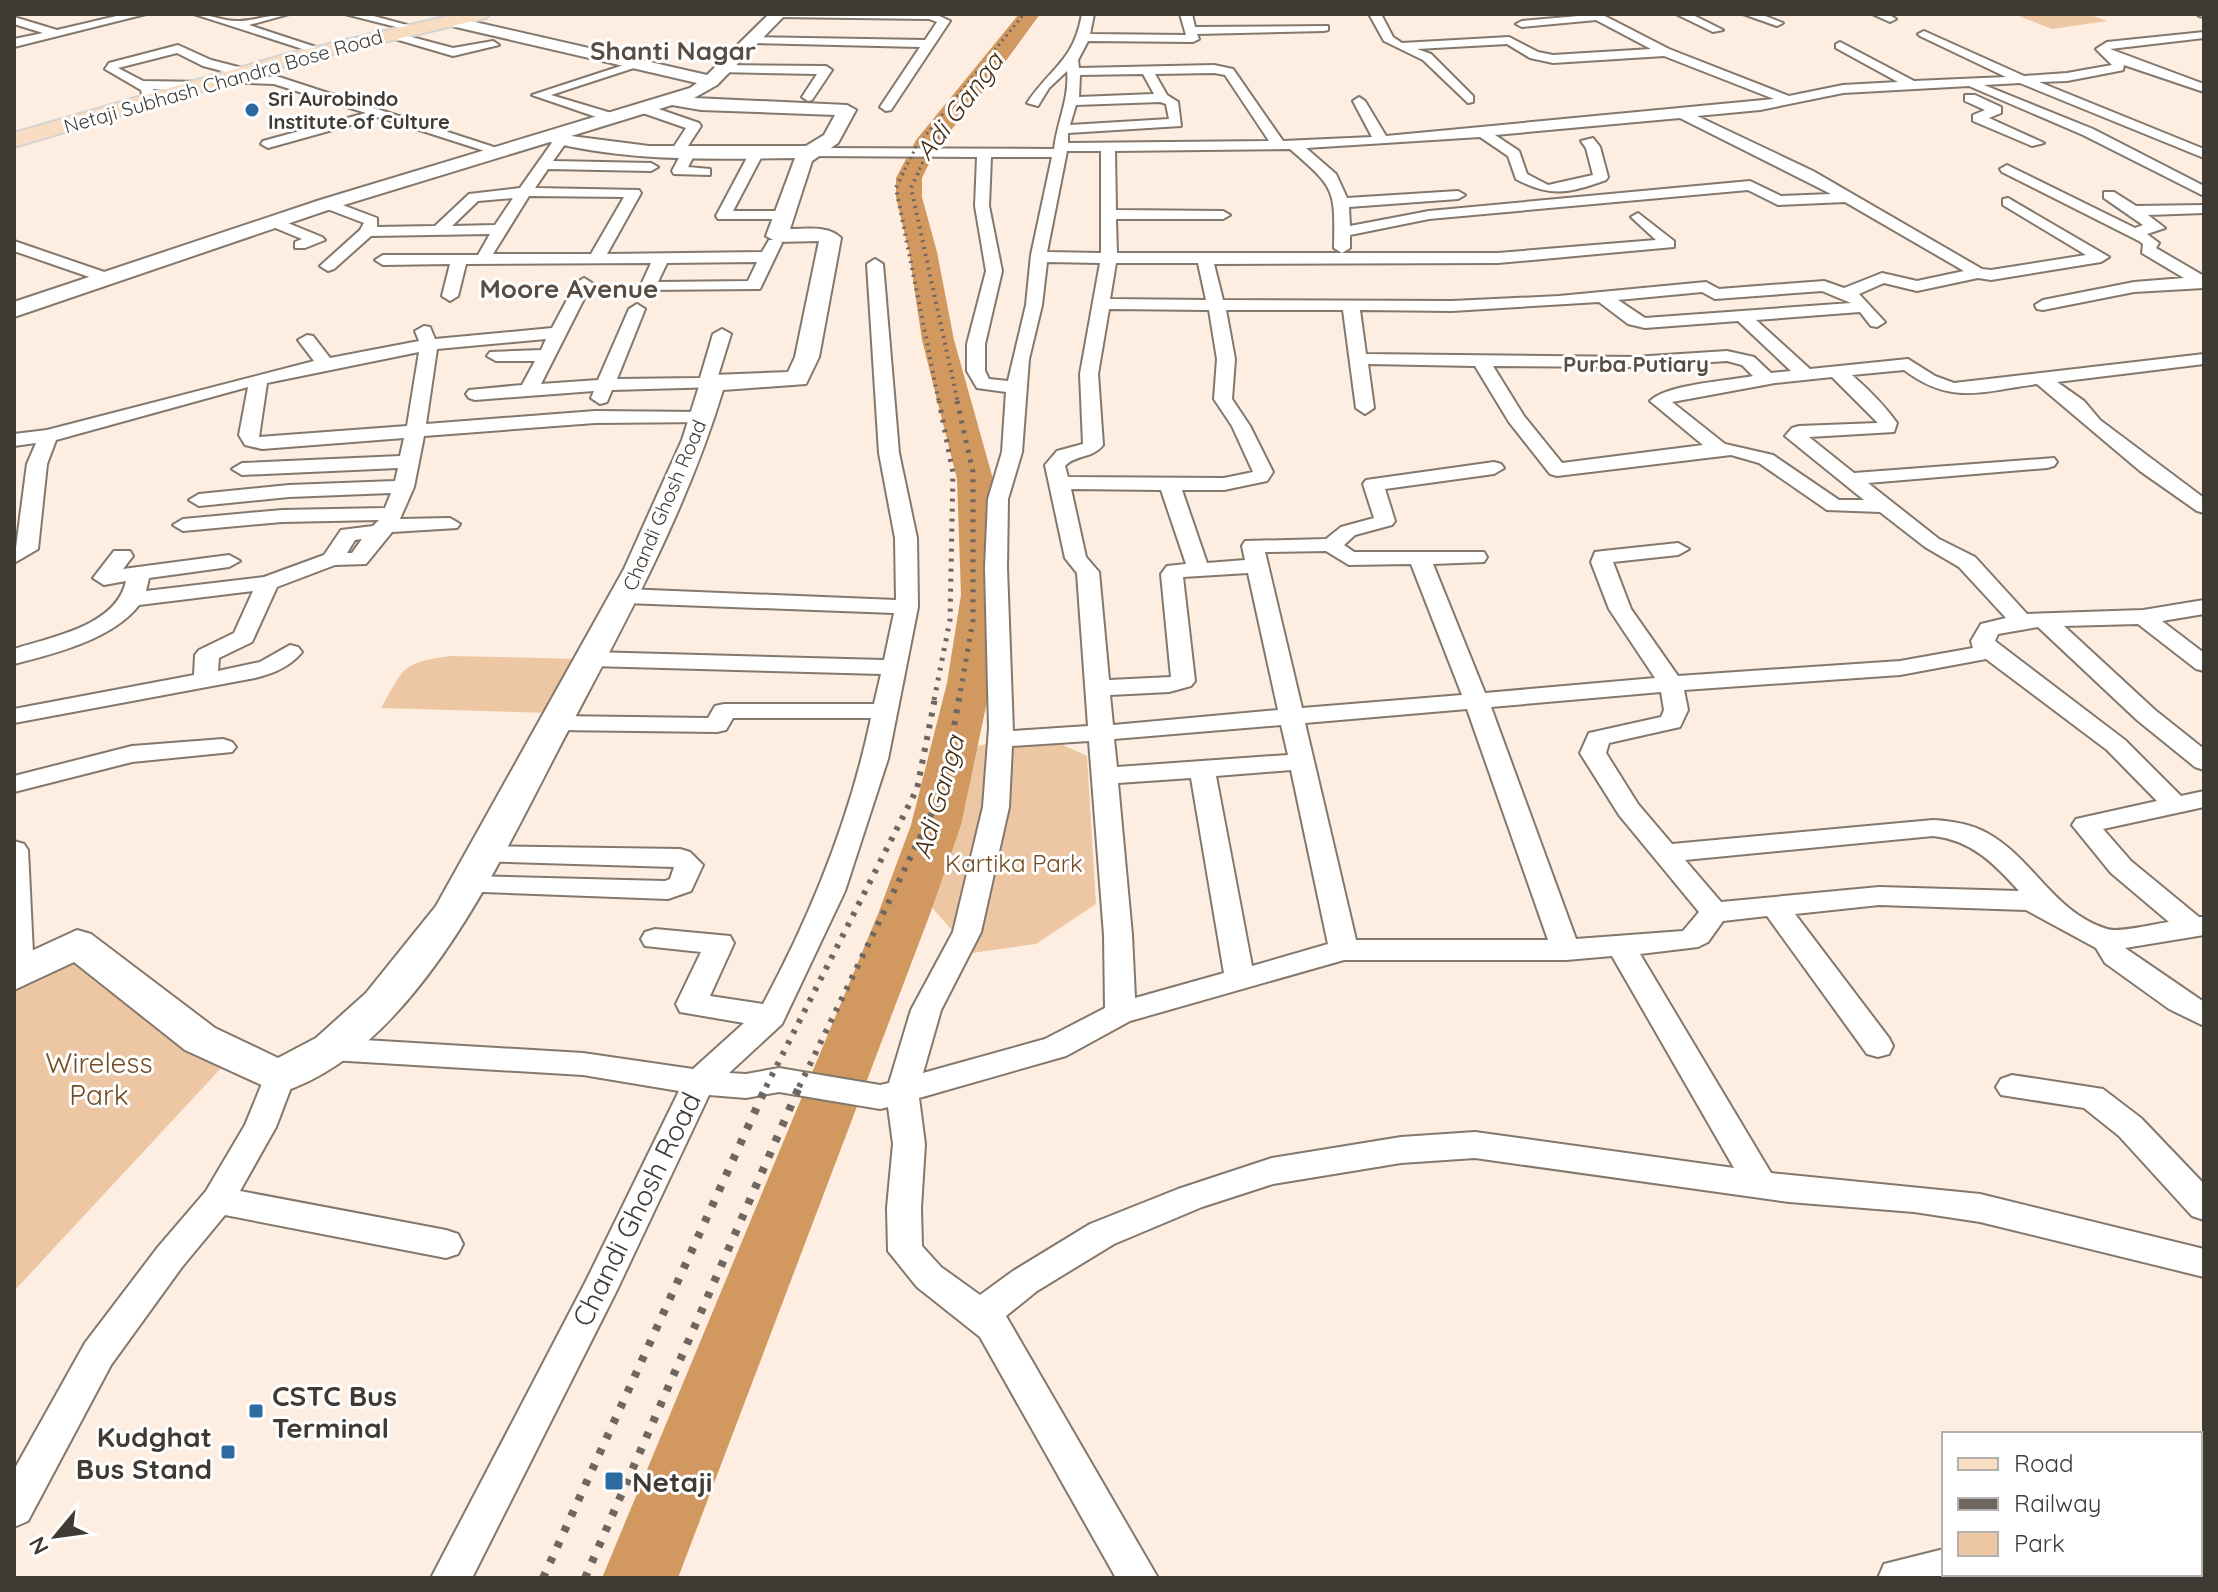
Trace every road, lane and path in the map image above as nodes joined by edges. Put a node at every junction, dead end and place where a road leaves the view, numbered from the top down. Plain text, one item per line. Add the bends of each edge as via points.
1 (80, 14) edge
2 (140, 14) edge
3 (200, 14) edge
4 (283, 14) edge
5 (351, 14) edge
6 (480, 14) edge
7 (778, 14) edge
8 (1375, 14) edge
9 (1682, 14) edge
10 (1749, 14) edge
11 (1878, 14) edge
12 (1595, 16) edge
13 (1890, 19) dead end
14 (14, 20) edge
15 (108, 21) junction
16 (453, 22) junction
17 (1185, 22) edge
18 (1777, 23) dead end
19 (241, 24) junction
20 (1522, 24) dead end
21 (1125, 25) dead end
22 (1086, 26) edge
23 (412, 28) junction
24 (1324, 28) dead end
25 (1717, 30) dead end
26 (55, 33) junction
27 (389, 34) junction
28 (1924, 34) dead end
29 (2204, 35) edge
30 (1141, 38) junction
31 (753, 40) junction
32 (14, 43) edge
33 (931, 44) junction
34 (493, 45) dead end
35 (1840, 46) dead end
36 (1400, 47) junction
37 (322, 51) junction
38 (1665, 52) junction
39 (2111, 56) junction
40 (1072, 66) junction
41 (1144, 70) junction
42 (637, 72) junction
43 (270, 74) junction
44 (717, 75) junction
45 (238, 76) junction
46 (2023, 80) junction
47 (2204, 80) edge
48 (2187, 81) junction
49 (1969, 83) junction
50 (1910, 84) junction
51 (1937, 84) junction
52 (2204, 88) edge
53 (146, 93) junction
54 (595, 94) dead end
55 (808, 97) dead end
56 (1162, 98) junction
57 (1468, 99) dead end
58 (674, 100) junction
59 (1072, 101) junction
60 (1359, 101) dead end
61 (1790, 101) junction
62 (1033, 103) dead end
63 (568, 104) junction
64 (886, 107) dead end
65 (645, 109) junction
66 (380, 113) junction
67 (1683, 114) junction
68 (613, 118) junction
69 (1062, 129) junction
70 (1483, 133) junction
71 (555, 138) junction
72 (14, 140) edge
73 (1381, 140) junction
74 (1588, 141) dead end
75 (2037, 143) dead end
76 (268, 144) dead end
77 (1285, 144) junction
78 (1108, 147) junction
79 (1060, 150) junction
80 (499, 151) junction
81 (757, 152) junction
82 (810, 152) junction
83 (984, 154) junction
84 (2204, 154) edge
85 (670, 155) junction
86 (545, 165) junction
87 (2007, 169) dead end
88 (705, 172) dead end
89 (1543, 188) junction
90 (1514, 191) dead end
91 (525, 192) junction
92 (2204, 192) edge
93 (634, 193) junction
94 (1467, 194) dead end
95 (2109, 195) dead end
96 (1847, 197) junction
97 (1221, 198) dead end
98 (2008, 202) dead end
99 (1342, 203) junction
100 (327, 204) junction
101 (2204, 209) edge
102 (2178, 210) junction
103 (2134, 211) junction
104 (1109, 214) junction
105 (1638, 217) dead end
106 (273, 222) junction
107 (2204, 227) edge
108 (501, 229) junction
109 (439, 230) junction
110 (2130, 231) junction
111 (367, 232) junction
112 (1341, 232) junction
113 (777, 236) junction
114 (714, 237) junction
115 (1224, 237) junction
116 (300, 245) dead end
117 (14, 246) edge
118 (597, 257) junction
119 (661, 257) junction
120 (1040, 257) junction
121 (1109, 258) junction
122 (459, 259) junction
123 (483, 259) junction
124 (1205, 259) junction
125 (383, 260) dead end
126 (1342, 260) junction
127 (875, 264) dead end
128 (328, 266) dead end
129 (1978, 273) junction
130 (107, 278) junction
131 (1323, 282) junction
132 (2203, 282) edge
133 (584, 283) dead end
134 (1844, 294) junction
135 (450, 296) dead end
136 (1603, 297) junction
137 (1103, 304) junction
138 (1217, 305) junction
139 (1351, 305) junction
140 (2043, 305) dead end
141 (16, 307) edge
142 (1864, 307) junction
143 (637, 309) dead end
144 (1741, 315) junction
145 (1877, 322) dead end
146 (558, 333) junction
147 (722, 334) dead end
148 (426, 339) junction
149 (307, 340) dead end
150 (547, 355) junction
151 (496, 356) dead end
152 (1356, 359) junction
153 (2204, 359) edge
154 (1481, 361) junction
155 (326, 365) junction
156 (1836, 371) junction
157 (1805, 374) junction
158 (2041, 378) junction
159 (258, 380) junction
160 (1767, 380) junction
161 (710, 383) junction
162 (604, 385) junction
163 (1016, 387) junction
164 (529, 390) junction
165 (475, 394) dead end
166 (1365, 408) dead end
167 (595, 417) junction
168 (702, 418) junction
169 (415, 433) junction
170 (48, 436) junction
171 (14, 440) edge
172 (1719, 448) junction
173 (409, 462) junction
174 (2047, 462) dead end
175 (1494, 468) dead end
176 (242, 469) dead end
177 (1851, 479) junction
178 (1060, 483) junction
179 (1170, 485) junction
180 (404, 487) junction
181 (199, 500) dead end
182 (1885, 506) junction
183 (2204, 507) edge
184 (386, 524) junction
185 (450, 524) dead end
186 (183, 525) dead end
187 (1331, 545) junction
188 (1678, 549) dead end
189 (122, 556) dead end
190 (14, 557) edge
191 (1476, 557) dead end
192 (1420, 559) junction
193 (229, 561) dead end
194 (1259, 566) junction
195 (1198, 568) junction
196 (139, 573) junction
197 (268, 583) junction
198 (625, 596) junction
199 (132, 599) junction
200 (907, 607) junction
201 (2204, 607) edge
202 (2143, 617) junction
203 (2021, 621) junction
204 (2046, 622) junction
205 (1989, 650) junction
206 (290, 652) dead end
207 (14, 657) edge
208 (591, 659) junction
209 (2204, 664) edge
210 (895, 667) junction
211 (206, 681) junction
212 (1670, 683) junction
213 (1097, 688) junction
214 (1476, 700) junction
215 (884, 711) junction
216 (14, 716) edge
217 (1292, 716) junction
218 (555, 723) junction
219 (1101, 733) junction
220 (1000, 739) junction
221 (223, 747) dead end
222 (1302, 762) junction
223 (2204, 762) edge
224 (1202, 769) junction
225 (1105, 776) junction
226 (14, 784) edge
227 (2204, 799) edge
228 (2177, 807) junction
229 (14, 850) edge
230 (1665, 853) junction
231 (475, 870) junction
232 (1774, 906) junction
233 (2051, 911) junction
234 (1714, 912) junction
235 (2198, 926) edge
236 (655, 939) dead end
237 (2106, 941) junction
238 (1621, 947) junction
239 (1344, 950) junction
240 (1566, 950) junction
241 (16, 974) edge
242 (1240, 980) junction
243 (1120, 1013) junction
244 (2204, 1015) edge
245 (771, 1016) junction
246 (1878, 1046) dead end
247 (331, 1049) junction
248 (279, 1077) junction
249 (699, 1082) junction
250 (2012, 1087) dead end
251 (891, 1095) junction
252 (1761, 1185) junction
253 (218, 1200) junction
254 (2204, 1206) edge
255 (446, 1244) dead end
256 (2204, 1263) edge
257 (986, 1321) junction
258 (14, 1508) edge
259 (1942, 1569) edge
260 (451, 1578) edge
261 (1138, 1578) edge
262 (1898, 1578) edge

1 - 15 street
2 - 15 street
3 - 19 street
4 - 19 street
5 - 23 street
6 - 16 main road, Netaji Subhash Chandra Bose Road
7 - 31 street
7 - 33 street via 940,18 944,21
8 - 36 street via 1388,39
9 - 25 street
10 - 18 street
11 - 13 street
12 - 20 street
12 - 38 street
14 - 26 street
15 - 26 street
16 - 23 main road, Netaji Subhash Chandra Bose Road
16 - 42 street
17 - 24 street
17 - 30 street via 1193,39
19 - 37 street
21 - 22 street
22 - 30 street
22 - 40 street
23 - 27 main road, Netaji Subhash Chandra Bose Road
26 - 32 street
27 - 34 street via 453,52
27 - 37 main road, Netaji Subhash Chandra Bose Road
28 - 46 street
29 - 39 street via 2102,49
30 - 41 street
31 - 33 street
31 - 44 street
33 - 64 street
35 - 50 street
36 - 38 street via 1509,40 1553,59
36 - 57 street via 1427,57
37 - 43 main road, Netaji Subhash Chandra Bose Road
38 - 61 street
39 - 46 street via 2119,67 2112,70
39 - 48 street
40 - 41 street
40 - 59 street
40 - 62 street via 1044,86
41 - 56 street
41 - 77 street via 1229,72
42 - 44 street
42 - 63 street via 538,95
43 - 45 main road, Netaji Subhash Chandra Bose Road
43 - 66 street
44 - 55 street via 826,70
44 - 58 street via 696,92
45 - 53 main road, Netaji Subhash Chandra Bose Road
45 - 53 street via 178,49 111,69
46 - 49 street
46 - 84 street
47 - 48 street
48 - 52 street
49 - 51 street
49 - 92 street via 2088,132
50 - 51 street
50 - 61 street via 1843,89
51 - 75 street via 1996,110 1978,118
53 - 72 main road, Netaji Subhash Chandra Bose Road
54 - 63 street
56 - 59 street
56 - 69 street via 1172,102 1174,124
58 - 65 street
58 - 82 street via 847,110 831,139
59 - 69 street
60 - 73 street
61 - 67 street
63 - 68 street
65 - 68 street
65 - 85 street via 694,126
66 - 76 street
66 - 80 street
67 - 70 street
67 - 96 street
68 - 71 street
69 - 79 street
70 - 73 street
70 - 89 street via 1514,154 1521,176
71 - 80 street
71 - 85 street via 584,147
71 - 86 street
73 - 77 street
74 - 89 street via 1601,177
77 - 78 street
77 - 99 street via 1331,177
78 - 79 street
78 - 104 street
79 - 83 street
79 - 120 street
80 - 100 street
81 - 82 street
81 - 85 street
81 - 114 street
82 - 83 street
82 - 113 street
83 - 163 street via 982,206 994,271 976,344 976,371 983,384
85 - 86 street
85 - 88 street via 679,171
85 - 93 street
86 - 91 street
87 - 110 street
89 - 90 street
91 - 93 street
91 - 108 street
91 - 109 street via 474,197
93 - 118 street
94 - 99 street
95 - 103 street
96 - 112 street via 1778,201 1750,185 1429,215
96 - 129 street
97 - 115 street
98 - 129 street via 2101,257
99 - 112 street
100 - 106 street
100 - 111 street via 372,221
101 - 102 street
102 - 103 street
102 - 107 street
103 - 110 street via 2157,228
104 - 115 street
104 - 121 street
105 - 126 street via 1669,244 1498,258
106 - 116 street via 317,240
106 - 130 street
108 - 109 street
108 - 123 street
109 - 111 street
110 - 132 street via 2151,243 2148,250
111 - 128 street
112 - 126 street
113 - 114 street
113 - 114 street
113 - 119 street via 755,286 648,287
113 - 161 street via 830,238 800,377
114 - 119 street
115 - 124 street
115 - 131 street
117 - 130 street
118 - 119 street
118 - 123 street
120 - 121 street
120 - 163 street
121 - 124 street
121 - 137 street
122 - 123 street
122 - 125 street
122 - 135 street
124 - 138 street
126 - 131 street
127 - 200 street via 889,453 909,573
129 - 134 street via 1917,286 1882,278
130 - 141 street
131 - 138 street
131 - 139 street
132 - 140 street via 2134,287
133 - 146 street
134 - 136 street via 1824,286 1715,294 1706,287
134 - 142 street
136 - 139 street via 1452,306
136 - 144 street via 1645,323
137 - 138 street
137 - 178 street via 1089,374 1093,445 1064,455 1055,465
138 - 179 street via 1229,370 1223,399 1263,472 1224,484
139 - 152 street
142 - 144 street
142 - 145 street
143 - 162 street
144 - 157 street
146 - 148 street
146 - 150 street
147 - 161 street
148 - 155 street
148 - 169 street
149 - 155 street
150 - 151 street
150 - 164 street
152 - 154 street
152 - 166 street
153 - 158 street
154 - 160 street via 1634,362 1727,356 1748,361
154 - 172 street via 1557,470
155 - 159 street
156 - 157 street
156 - 158 street via 1908,364 1952,389
156 - 177 street via 1872,403 1887,428 1795,436
157 - 160 street
158 - 183 street via 2147,467
159 - 169 street via 252,441
159 - 170 street
160 - 172 street via 1659,401
161 - 162 street
161 - 168 street, Chandi Ghosh Road
162 - 164 street
162 - 167 street
163 - 220 street via 1012,452 998,499
164 - 165 street
167 - 168 street
167 - 169 street
168 - 198 street, Chandi Ghosh Road
169 - 173 street
170 - 171 street
170 - 190 street via 37,464 27,549
172 - 182 street via 1766,459 1834,506
173 - 176 street
173 - 180 street
174 - 177 street
175 - 187 street via 1373,484 1385,521 1348,531
177 - 182 street
178 - 179 street
178 - 213 street via 1076,558 1088,572
179 - 195 street
180 - 181 street
180 - 184 street
182 - 203 street via 1932,543 1967,562
184 - 185 street
184 - 186 street via 282,516
184 - 197 street via 348,534 332,559
187 - 192 street via 1349,559
187 - 194 street via 1253,546
188 - 212 street via 1608,555 1602,562 1621,611
189 - 196 street via 104,578
191 - 192 street
192 - 214 street
193 - 196 street
194 - 195 street
194 - 217 street
195 - 213 street via 1172,574 1183,681
196 - 199 street
197 - 199 street
197 - 211 street via 244,637 207,655
198 - 200 street
198 - 208 street, Chandi Ghosh Road
199 - 207 street via 104,623
200 - 210 street
201 - 202 street
202 - 204 street
202 - 209 street
203 - 204 street
203 - 205 street via 1989,629 1983,641
204 - 223 street
205 - 212 street via 1900,668
205 - 228 street via 2116,745
206 - 211 street via 268,667
208 - 210 street
208 - 218 street, Chandi Ghosh Road
210 - 215 street
211 - 216 street
212 - 214 street
212 - 230 street via 1678,702 1671,722 1598,738 1593,753 1628,809
213 - 219 street
214 - 217 street
214 - 240 street
215 - 218 street via 724,711 717,725
215 - 245 street via 875,759 831,891
217 - 219 street
217 - 222 street
218 - 231 street, Chandi Ghosh Road
219 - 220 street
219 - 225 street
220 - 251 street via 996,807 967,932 926,1010
221 - 226 street via 132,754
222 - 224 street
222 - 239 street
224 - 225 street
224 - 242 street
225 - 243 street
227 - 228 street
228 - 235 street via 2085,825 2121,867
229 - 241 street
230 - 233 street via 1933,828 1976,839 2011,866
230 - 234 street
231 - 231 street via 680,858 689,865 681,885 668,890
231 - 247 street, Chandi Ghosh Road via 452,913 381,1003
232 - 233 street via 1879,896 2031,901
232 - 234 street
232 - 246 street
233 - 237 street
234 - 238 street via 1688,940
235 - 237 street
236 - 245 street via 720,943 691,1004
237 - 244 street via 2115,956
238 - 240 street
238 - 252 street
239 - 240 street
239 - 242 street
241 - 248 street via 77,944 200,1039
242 - 243 street
243 - 251 street via 1055,1048
245 - 249 street
247 - 248 street, Chandi Ghosh Road
247 - 249 street, Chandi Ghosh Road via 583,1064
248 - 253 street via 260,1127
249 - 251 street via 746,1086 779,1080
249 - 260 street, Chandi Ghosh Road
250 - 254 street via 2092,1097 2130,1127
251 - 257 street via 909,1144 905,1251
252 - 256 street via 1980,1208
252 - 257 street via 1475,1145 1338,1158 1272,1171 1102,1234 1025,1281
253 - 255 street
253 - 258 street via 98,1354
257 - 261 street
259 - 262 street

